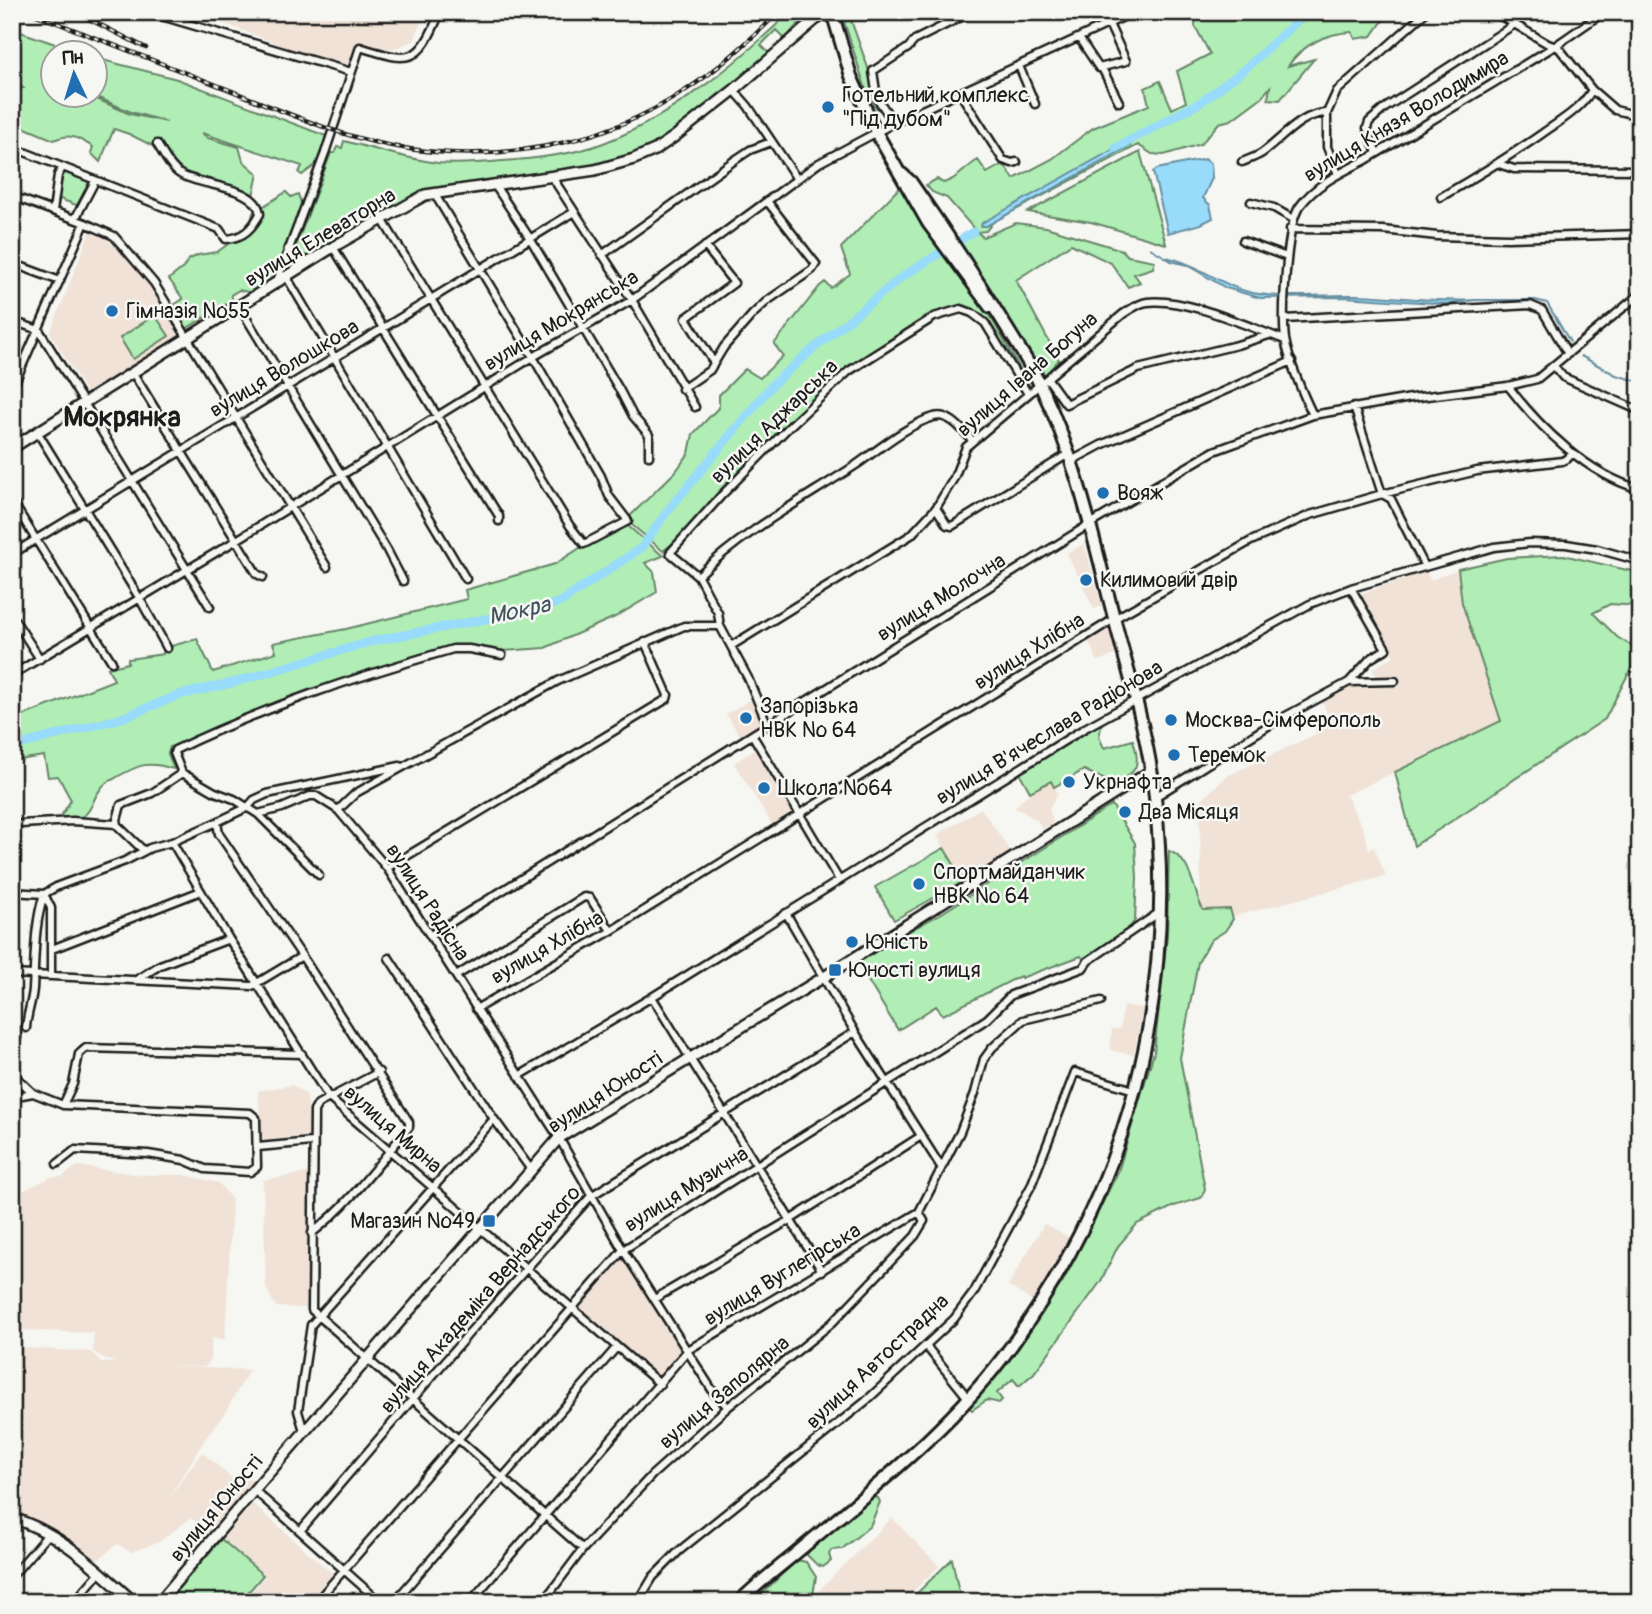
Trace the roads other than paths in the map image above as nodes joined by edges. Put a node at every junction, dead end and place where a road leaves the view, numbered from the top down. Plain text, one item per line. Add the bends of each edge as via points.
1 (148, 12) edge
2 (440, 12) edge
3 (831, 12) edge
4 (971, 12) edge
5 (1134, 12) edge
6 (1426, 12) edge
7 (1494, 12) edge
8 (1604, 12) edge
9 (1109, 24) junction
10 (1515, 24) junction
11 (1079, 38) junction
12 (1555, 46) junction
13 (1018, 66) junction
14 (1102, 68) junction
15 (351, 72) junction
16 (734, 90) junction
17 (1592, 90) junction
18 (960, 93) junction
19 (1119, 103) dead end
20 (1035, 104) dead end
21 (1327, 113) junction
22 (1640, 116) edge
23 (894, 123) junction
24 (876, 132) junction
25 (771, 142) junction
26 (157, 144) dead end
27 (12, 147) edge
28 (1377, 153) junction
29 (1017, 162) dead end
30 (1242, 162) dead end
31 (1499, 163) junction
32 (63, 167) junction
33 (1640, 170) edge
34 (1338, 174) junction
35 (552, 177) junction
36 (797, 179) junction
37 (95, 181) junction
38 (494, 184) junction
39 (434, 192) junction
40 (12, 196) edge
41 (1441, 197) dead end
42 (767, 201) junction
43 (1251, 202) dead end
44 (53, 211) junction
45 (575, 212) junction
46 (75, 219) junction
47 (382, 219) junction
48 (1293, 219) junction
49 (85, 223) junction
50 (1290, 229) junction
51 (1640, 234) edge
52 (531, 240) junction
53 (1243, 241) dead end
54 (705, 246) junction
55 (333, 247) junction
56 (289, 250) junction
57 (602, 255) junction
58 (1287, 257) junction
59 (12, 263) edge
60 (307, 263) junction
61 (480, 270) junction
62 (286, 276) junction
63 (60, 281) junction
64 (277, 282) junction
65 (1640, 294) edge
66 (431, 300) junction
67 (632, 300) junction
68 (239, 306) junction
69 (1285, 319) junction
70 (12, 321) edge
71 (584, 328) junction
72 (383, 329) junction
73 (38, 330) junction
74 (1270, 335) junction
75 (186, 339) junction
76 (1285, 340) junction
77 (1568, 354) junction
78 (533, 357) junction
79 (335, 358) junction
80 (1292, 361) junction
81 (714, 363) junction
82 (1554, 366) junction
83 (133, 373) junction
84 (1044, 382) junction
85 (13, 385) edge
86 (288, 386) junction
87 (1508, 386) junction
88 (485, 387) junction
89 (682, 389) junction
90 (1028, 394) junction
91 (84, 403) junction
92 (695, 407) dead end
93 (1354, 407) junction
94 (1640, 411) edge
95 (1313, 415) junction
96 (437, 416) junction
97 (235, 417) junction
98 (38, 433) junction
99 (973, 441) junction
100 (389, 446) junction
101 (12, 448) edge
102 (181, 451) junction
103 (1572, 454) junction
104 (649, 456) dead end
105 (1071, 456) junction
106 (342, 474) junction
107 (133, 481) junction
108 (1640, 489) edge
109 (1381, 494) junction
110 (12, 501) edge
111 (290, 507) junction
112 (936, 508) junction
113 (85, 510) junction
114 (499, 522) dead end
115 (1090, 524) junction
116 (36, 539) junction
117 (235, 541) junction
118 (12, 554) edge
119 (1640, 561) edge
120 (1425, 566) junction
121 (327, 568) dead end
122 (187, 570) junction
123 (698, 576) junction
124 (263, 577) dead end
125 (466, 579) dead end
126 (403, 580) dead end
127 (1351, 588) junction
128 (140, 599) junction
129 (210, 607) dead end
130 (12, 616) edge
131 (1114, 619) junction
132 (720, 626) junction
133 (90, 629) junction
134 (645, 642) junction
135 (731, 646) junction
136 (167, 648) dead end
137 (502, 654) dead end
138 (40, 659) junction
139 (112, 662) dead end
140 (12, 675) edge
141 (1395, 681) dead end
142 (1349, 682) junction
143 (1136, 700) junction
144 (768, 726) junction
145 (752, 736) junction
146 (405, 765) junction
147 (1151, 771) junction
148 (182, 773) junction
149 (1155, 797) junction
150 (248, 807) junction
151 (338, 810) junction
152 (799, 813) junction
153 (258, 814) junction
154 (217, 822) junction
155 (21, 824) dead end
156 (116, 824) junction
157 (172, 842) junction
158 (144, 851) junction
159 (387, 868) junction
160 (318, 875) dead end
161 (839, 880) junction
162 (201, 891) junction
163 (12, 892) edge
164 (44, 894) junction
165 (1161, 912) junction
166 (786, 913) junction
167 (611, 931) junction
168 (431, 935) junction
169 (229, 939) junction
170 (52, 949) junction
171 (302, 956) junction
172 (389, 958) dead end
173 (12, 974) edge
174 (33, 974) junction
175 (51, 975) junction
176 (456, 976) junction
177 (824, 977) junction
178 (136, 979) junction
179 (258, 984) junction
180 (653, 997) junction
181 (1101, 1000) dead end
182 (475, 1009) junction
183 (12, 1021) edge
184 (26, 1028) dead end
185 (855, 1032) junction
186 (17, 1037) dead end
187 (302, 1054) junction
188 (690, 1059) junction
189 (379, 1072) junction
190 (15, 1075) edge
191 (519, 1076) junction
192 (887, 1083) junction
193 (12, 1090) edge
194 (1136, 1090) junction
195 (33, 1093) junction
196 (329, 1098) junction
197 (12, 1101) edge
198 (63, 1105) junction
199 (723, 1112) junction
200 (494, 1119) junction
201 (920, 1136) junction
202 (559, 1138) junction
203 (312, 1142) junction
204 (258, 1147) junction
205 (390, 1150) junction
206 (57, 1164) dead end
207 (756, 1165) junction
208 (941, 1167) junction
209 (532, 1172) junction
210 (434, 1188) junction
211 (591, 1196) junction
212 (919, 1212) junction
213 (790, 1220) junction
214 (481, 1229) junction
215 (312, 1233) junction
216 (623, 1250) junction
217 (528, 1268) junction
218 (822, 1271) junction
219 (656, 1298) junction
220 (574, 1308) junction
221 (319, 1316) junction
222 (926, 1346) junction
223 (616, 1348) junction
224 (688, 1350) junction
225 (368, 1359) junction
226 (660, 1384) junction
227 (968, 1398) junction
228 (414, 1399) junction
229 (728, 1408) junction
230 (304, 1431) junction
231 (458, 1438) junction
232 (502, 1477) junction
233 (254, 1490) junction
234 (546, 1516) junction
235 (12, 1518) edge
236 (300, 1531) junction
237 (49, 1533) junction
238 (583, 1549) junction
239 (344, 1570) junction
240 (100, 1573) junction
241 (12, 1576) edge
242 (74, 1602) edge
243 (134, 1602) edge
244 (159, 1602) edge
245 (316, 1602) edge
246 (380, 1602) edge
247 (394, 1602) edge
248 (470, 1602) edge
249 (544, 1602) edge
250 (638, 1602) edge
251 (739, 1602) edge

1 - 15 street
2 - 15 street via 423,47 396,58 360,47
3 - 16 street, вулиця Елеваторна via 815,20
3 - 24 highway via 851,76
4 - 23 street via 915,40 873,71 877,98
5 - 9 street, вулиця Мокрянська
6 - 21 street via 1336,91
7 - 10 street
8 - 12 street, вулиця Князя Володимира
9 - 11 street, вулиця Мокрянська
9 - 14 street via 1127,60
10 - 12 street
10 - 28 street via 1368,122
11 - 13 street, вулиця Мокрянська
11 - 14 street
12 - 17 street
12 - 28 street, вулиця Князя Володимира
13 - 18 street, вулиця Мокрянська
13 - 20 street
14 - 19 street
15 - 56 street
16 - 25 street
16 - 35 street, вулиця Елеваторна via 655,150 616,165
17 - 22 street via 1615,110
17 - 31 street via 1561,120
18 - 23 street, вулиця Мокрянська
18 - 29 street via 1003,160
21 - 30 street via 1306,119
21 - 34 street via 1327,147
23 - 24 street, вулиця Мокрянська
24 - 36 street, вулиця Мокрянська
24 - 84 highway
25 - 36 street
25 - 57 street via 735,160
26 - 37 street via 181,175 255,202 260,214 248,232 226,239 219,229
27 - 32 street
28 - 34 street, вулиця Князя Володимира
31 - 33 street via 1514,169
31 - 41 street
32 - 37 street
32 - 44 street
34 - 48 street, вулиця Князя Володимира via 1311,192
35 - 38 street, вулиця Елеваторна
35 - 45 street
36 - 42 street, вулиця Мокрянська
37 - 46 street
38 - 39 street, вулиця Елеваторна
38 - 52 street
39 - 47 street, вулиця Елеваторна
39 - 61 street
40 - 44 street
42 - 54 street, вулиця Мокрянська
42 - 81 street via 816,264 753,314
43 - 48 street
44 - 46 street
45 - 52 street, вулиця Волошкова
45 - 57 street
46 - 49 street
47 - 55 street, вулиця Елеваторна
47 - 66 street
48 - 50 street, вулиця Князя Володимира
49 - 63 street
49 - 75 street via 114,236 128,250 154,283
50 - 51 street via 1508,238
50 - 58 street, вулиця Князя Володимира
52 - 61 street, вулиця Волошкова
52 - 71 street
53 - 58 street
54 - 67 street, вулиця Мокрянська
54 - 81 street via 734,283 686,318
55 - 60 street, вулиця Елеваторна
55 - 72 street
56 - 60 street
56 - 64 street
57 - 67 street
58 - 69 street, вулиця Князя Володимира
59 - 63 street
60 - 62 street, вулиця Елеваторна
61 - 66 street, вулиця Волошкова
61 - 78 street
62 - 64 street, вулиця Елеваторна
62 - 79 street
63 - 73 street
64 - 68 street, вулиця Елеваторна
65 - 77 street, вулиця Молочна
66 - 72 street, вулиця Волошкова
66 - 88 street
67 - 71 street, вулиця Мокрянська
67 - 89 street
68 - 75 street, вулиця Елеваторна
68 - 86 street
69 - 76 street
69 - 77 street via 1530,305 1542,310
70 - 73 street
71 - 78 street, вулиця Мокрянська
71 - 104 street via 633,416 649,435
72 - 79 street, вулиця Волошкова
72 - 96 street
73 - 85 street
73 - 91 street
74 - 76 street, вулиця Івана Богуна
74 - 84 street via 1138,369 1066,404
74 - 84 street, вулиця Івана Богуна via 1185,306 1143,303 1123,314
75 - 83 street, вулиця Елеваторна
75 - 97 street
76 - 80 street
77 - 82 street, вулиця Молочна
78 - 88 street, вулиця Мокрянська
78 - 88 street via 609,496 628,521 584,544
79 - 86 street, вулиця Волошкова
79 - 100 street
80 - 95 street
80 - 105 street
81 - 89 street
82 - 87 street, вулиця Молочна via 1537,379
82 - 94 street via 1563,377
83 - 91 street, вулиця Елеваторна
83 - 102 street
84 - 90 street, вулиця Івана Богуна
84 - 105 highway
86 - 97 street, вулиця Волошкова
86 - 106 street
87 - 93 street, вулиця Молочна
87 - 103 street
88 - 96 street, вулиця Мокрянська
89 - 92 street
90 - 99 street, вулиця Івана Богуна
90 - 123 street, вулиця Аджарська via 985,323 961,309 934,317 849,371 695,525 670,553
91 - 98 street, вулиця Елеваторна
91 - 107 street
93 - 95 street, вулиця Молочна
93 - 109 street
95 - 115 street, вулиця Молочна via 1214,451
96 - 100 street, вулиця Мокрянська
96 - 114 street
97 - 102 street, вулиця Волошкова
97 - 111 street
98 - 101 street, вулиця Елеваторна
98 - 113 street
99 - 112 street, вулиця Івана Богуна
99 - 123 street via 951,420 934,416 758,528
100 - 106 street, вулиця Мокрянська
100 - 125 street
102 - 107 street, вулиця Волошкова
102 - 117 street
103 - 108 street via 1622,484
103 - 109 street, вулиця Хлібна via 1562,461 1477,471
105 - 112 street via 952,526 947,526
105 - 115 highway
106 - 111 street, вулиця Мокрянська
106 - 126 street
107 - 113 street, вулиця Волошкова
107 - 122 street
109 - 120 street via 1391,499
109 - 131 street, вулиця Хлібна via 1310,515 1251,541
110 - 116 street
111 - 117 street, вулиця Мокрянська
111 - 121 street
112 - 135 street, вулиця Івана Богуна via 911,535
113 - 116 street, вулиця Волошкова
113 - 128 street
115 - 131 highway
115 - 144 street, вулиця Молочна
116 - 118 street, вулиця Волошкова
116 - 133 street
117 - 122 street, вулиця Мокрянська
117 - 124 street
119 - 120 street, вулиця В'ячеслава Радіонова via 1597,549 1530,543 1494,547
120 - 127 street, вулиця В'ячеслава Радіонова
122 - 128 street, вулиця Мокрянська
122 - 129 street
123 - 132 street via 718,612
127 - 142 street via 1386,649
127 - 143 street, вулиця В'ячеслава Радіонова via 1310,604
128 - 133 street, вулиця Мокрянська
128 - 136 street
130 - 138 street
131 - 143 highway
131 - 152 street, вулиця Хлібна
132 - 134 street via 684,626
132 - 135 street
133 - 138 street, вулиця Мокрянська
133 - 139 street
134 - 146 street via 558,681
134 - 159 street via 667,699
135 - 144 street
137 - 148 street via 453,649 348,681 175,750
138 - 140 street, вулиця Мокрянська
141 - 142 street
142 - 149 street via 1271,724
143 - 147 highway
143 - 161 street, вулиця В'ячеслава Радіонова
144 - 145 street, вулиця Молочна
145 - 152 street
145 - 168 street, вулиця Молочна
146 - 150 street via 267,794
146 - 151 street via 356,793
147 - 149 highway
147 - 177 street, вулиця Юності
148 - 150 street
148 - 156 street via 152,793 121,805
149 - 165 highway
150 - 153 street
150 - 154 street
151 - 153 street via 310,796
151 - 159 street, вулиця Радісна
152 - 161 street
152 - 167 street, вулиця Хлібна
153 - 160 street
154 - 157 street
154 - 171 street via 219,834
155 - 156 street
156 - 158 street
157 - 158 street
157 - 162 street, вулиця Мирна
158 - 164 street
159 - 168 street, вулиця Радісна
161 - 166 street, вулиця В'ячеслава Радіонова
162 - 169 street, вулиця Мирна
162 - 170 street
163 - 164 street
164 - 170 street via 51,908
164 - 174 street
165 - 192 street, вулиця Музична via 1083,968 1011,995 987,1018
165 - 194 highway via 1157,971
166 - 177 street
166 - 180 street, вулиця В'ячеслава Радіонова
167 - 176 street via 590,898 584,897
167 - 182 street, вулиця Хлібна
168 - 176 street, вулиця Радісна
169 - 178 street
169 - 179 street, вулиця Мирна
170 - 175 street
171 - 179 street
171 - 189 street
172 - 200 street
173 - 174 street
174 - 175 street
174 - 184 street
175 - 178 street
176 - 182 street, вулиця Радісна
177 - 185 street
177 - 188 street, вулиця Юності
178 - 179 street
179 - 187 street, вулиця Мирна
180 - 188 street
180 - 191 street, вулиця В'ячеслава Радіонова
181 - 208 street via 1023,1020 992,1048 984,1059 960,1132
182 - 191 street, вулиця Радісна
183 - 186 street
185 - 192 street
185 - 199 street, вулиця Академіка Вернадського
187 - 196 street, вулиця Мирна
187 - 198 street via 86,1048 79,1054 74,1084
188 - 199 street
188 - 202 street, вулиця Юності
189 - 196 street
189 - 205 street via 409,1127
190 - 193 street
190 - 195 street
191 - 202 street, вулиця Радісна
192 - 201 street
192 - 207 street, вулиця Музична
194 - 222 street, вулиця Автострадна via 1074,1072 1031,1185 989,1266 954,1318
194 - 227 highway via 1082,1232 1012,1345
195 - 197 street
195 - 198 street
196 - 203 street via 314,1111
196 - 205 street, вулиця Мирна
198 - 204 street via 250,1114 256,1118
199 - 207 street
199 - 211 street, вулиця Академіка Вернадського
200 - 209 street
200 - 210 street
201 - 208 street
201 - 213 street
202 - 209 street, вулиця Юності
202 - 211 street, вулиця Радісна
203 - 204 street
203 - 215 street
204 - 206 street via 257,1167 250,1172 104,1151 75,1150
205 - 210 street, вулиця Мирна
205 - 215 street
207 - 213 street
207 - 216 street, вулиця Музична
208 - 212 street
209 - 214 street, вулиця Юності
210 - 214 street, вулиця Мирна
210 - 221 street
211 - 216 street, вулиця Радісна
211 - 217 street, вулиця Академіка Вернадського
212 - 218 street, вулиця Вуглегірська
212 - 229 street, вулиця Заполярна via 924,1221 915,1236 832,1323
213 - 218 street
213 - 219 street
214 - 217 street, вулиця Мирна
214 - 225 street, вулиця Юності
215 - 221 street via 312,1310
216 - 219 street, вулиця Радісна
216 - 220 street, вулиця Музична
217 - 220 street, вулиця Мирна
217 - 228 street, вулиця Академіка Вернадського
218 - 224 street, вулиця Вуглегірська
219 - 224 street, вулиця Радісна
220 - 223 street, вулиця Мирна
220 - 231 street, вулиця Музична
221 - 225 street
221 - 230 street via 309,1331 298,1411
222 - 227 street
222 - 250 street, вулиця Автострадна via 866,1401 679,1551 653,1577
223 - 226 street, вулиця Мирна
223 - 232 street
224 - 226 street, вулиця Вуглегірська
224 - 229 street, вулиця Радісна
225 - 228 street
225 - 230 street, вулиця Юності
226 - 234 street, вулиця Вуглегірська
227 - 251 highway via 872,1490
228 - 231 street
228 - 236 street, вулиця Академіка Вернадського
229 - 238 street, вулиця Заполярна via 652,1475
230 - 233 street, вулиця Юності
231 - 232 street
231 - 239 street, вулиця Музична
232 - 234 street
232 - 247 street
233 - 236 street
233 - 244 street, вулиця Юності
234 - 238 street
234 - 248 street, вулиця Вуглегірська
235 - 237 street
236 - 239 street
237 - 240 street
237 - 241 street
238 - 249 street, вулиця Заполярна
239 - 245 street, вулиця Музична
239 - 246 street
240 - 242 street
240 - 243 street

